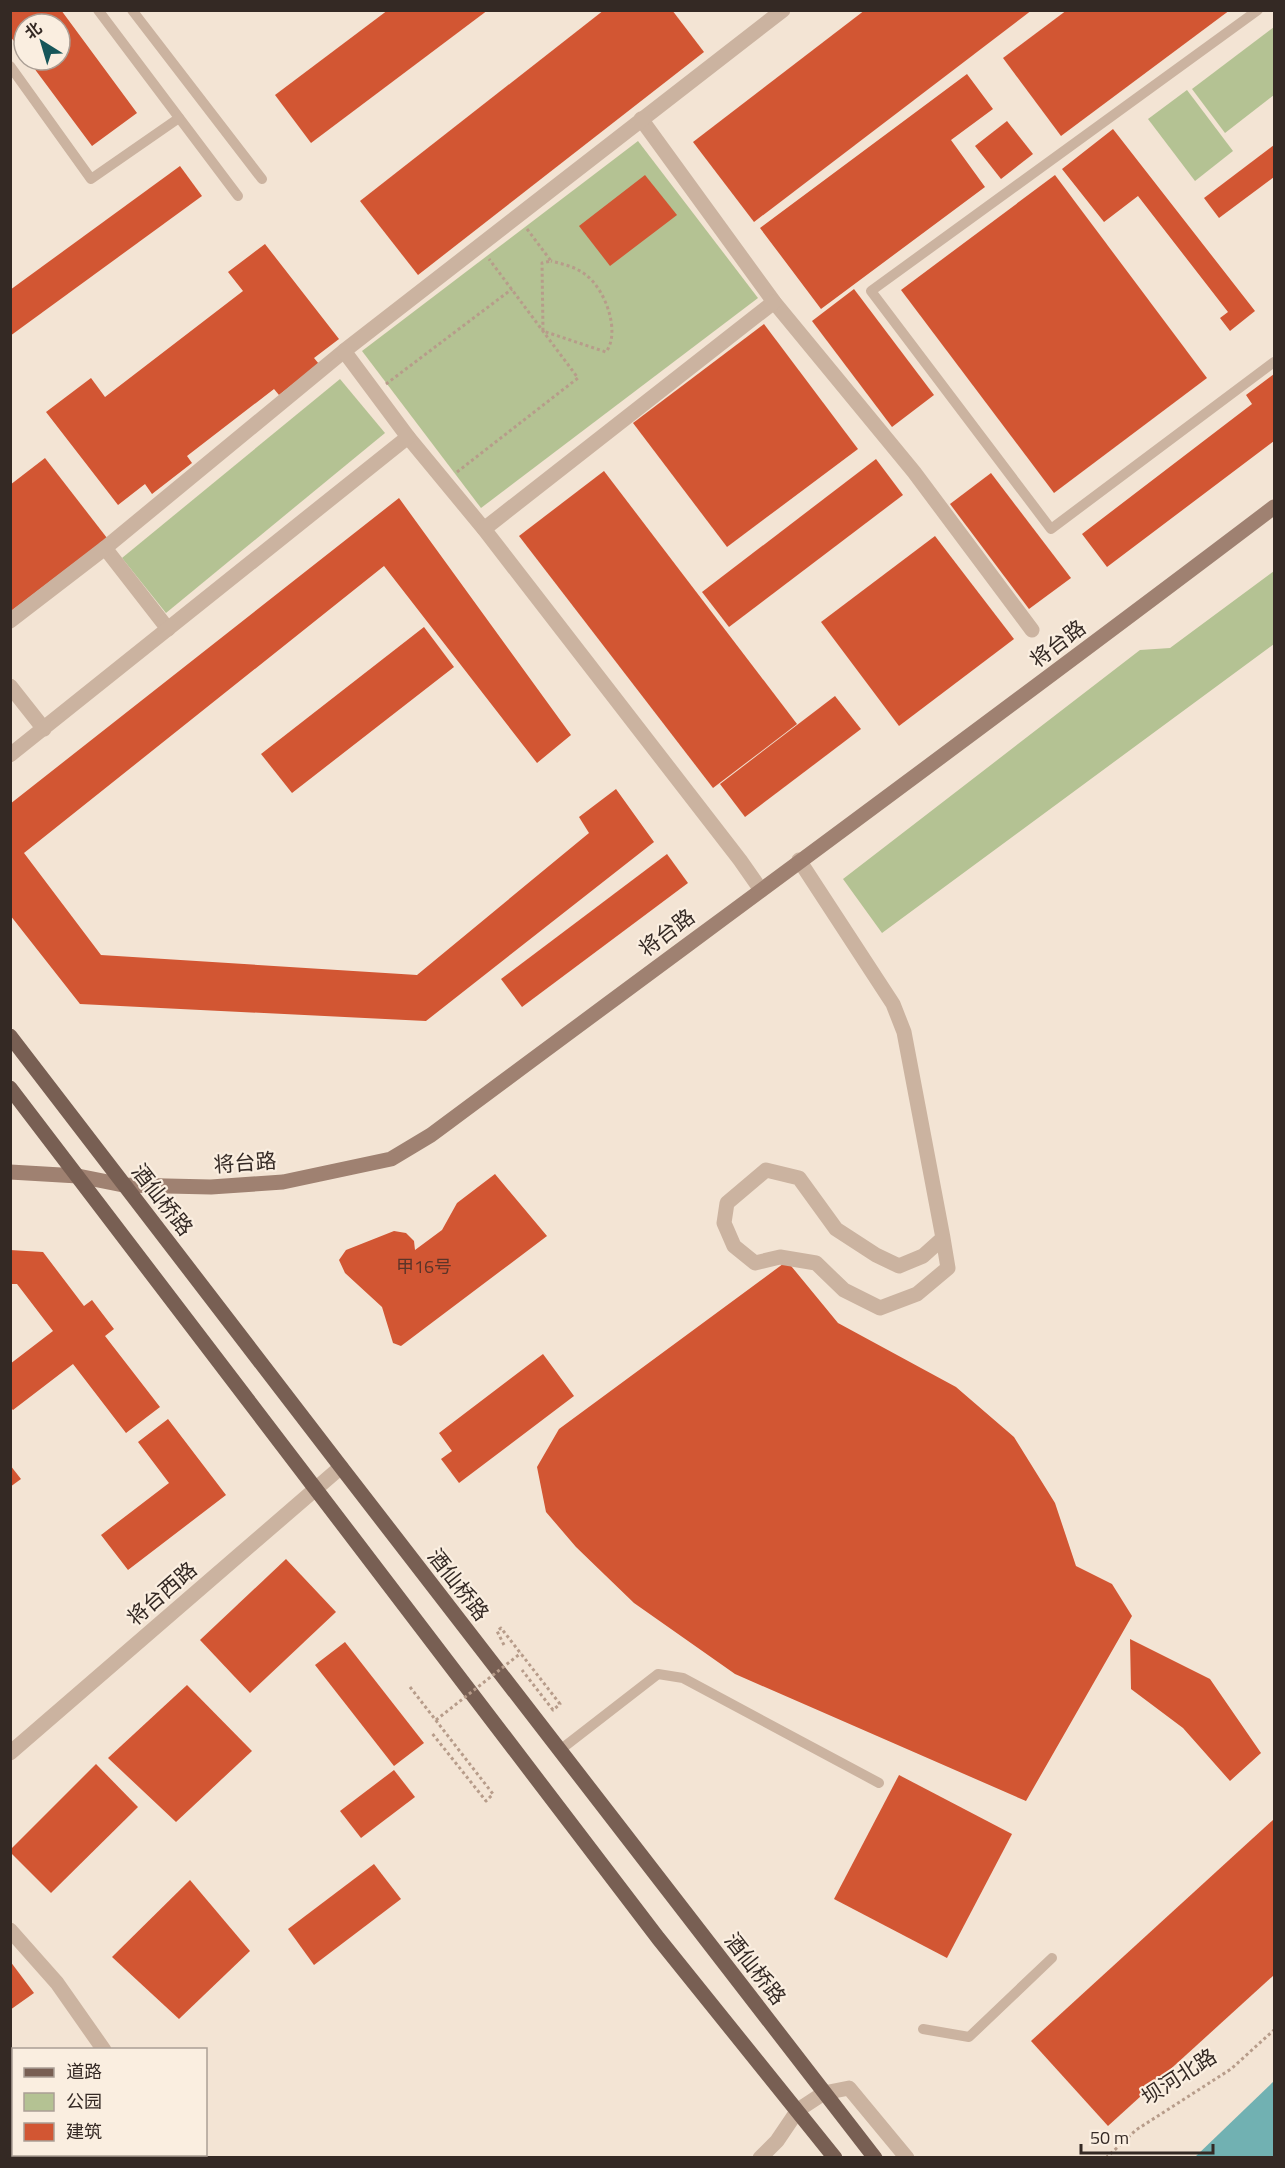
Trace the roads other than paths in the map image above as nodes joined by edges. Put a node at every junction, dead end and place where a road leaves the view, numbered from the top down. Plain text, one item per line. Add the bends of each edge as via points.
1 (98, 10) edge
2 (132, 10) edge
3 (783, 10) edge
4 (1258, 10) edge
5 (10, 66) edge
6 (179, 118) junction
7 (641, 119) junction
8 (262, 179) dead end
9 (238, 196) dead end
10 (774, 302) junction
11 (344, 351) junction
12 (1275, 362) edge
13 (408, 437) junction
14 (1275, 507) edge
15 (484, 529) junction
16 (105, 548) junction
17 (10, 621) edge
18 (168, 630) junction
19 (1032, 630) dead end
20 (10, 686) edge
21 (44, 729) junction
22 (10, 755) edge
23 (799, 860) junction
24 (761, 890) junction
25 (10, 1036) edge
26 (10, 1088) edge
27 (10, 1172) edge
28 (78, 1176) junction
29 (123, 1185) junction
30 (943, 1238) junction
31 (341, 1467) junction
32 (316, 1487) junction
33 (560, 1750) junction
34 (10, 1753) edge
35 (879, 1783) dead end
36 (10, 1930) edge
37 (1052, 1958) dead end
38 (923, 2029) dead end
39 (103, 2048) edge
40 (824, 2093) junction
41 (798, 2110) junction
42 (760, 2157) edge
43 (835, 2157) edge
44 (875, 2157) edge
45 (907, 2157) edge

1 - 6 lane
2 - 8 lane
3 - 7 street
4 - 12 lane via 871,291 1051,529
5 - 6 lane via 91,179
6 - 9 lane
7 - 10 street
7 - 11 street
10 - 15 street
10 - 19 street via 914,472
11 - 13 street
11 - 16 street
13 - 15 street
13 - 18 street
14 - 23 main road, 将台路
15 - 24 street
16 - 17 street
16 - 18 street
18 - 21 street
20 - 21 street
21 - 22 street
23 - 24 main road, 将台路
23 - 30 street via 893,1004 904,1032
24 - 29 main road, 将台路 via 418,1144 391,1159 283,1182 211,1187
25 - 29 main road, 酒仙桥路
26 - 28 main road
27 - 28 main road, 将台路
28 - 29 main road, 将台路
28 - 32 main road
29 - 31 main road, 酒仙桥路
30 - 30 street via 948,1268 916,1294 880,1308 844,1290 816,1263 780,1257 755,1263 734,1245 724,1223 728,1203 766,1170 799,1178 836,1229 899,1266 923,1256
31 - 32 street, 将台西路
31 - 33 main road, 酒仙桥路
32 - 34 street, 将台西路
32 - 41 main road via 658,1938
33 - 35 lane via 658,1674 683,1678
33 - 40 main road, 酒仙桥路
36 - 39 street via 57,1983
37 - 38 lane via 969,2037
40 - 41 street
40 - 44 main road, 酒仙桥路
40 - 45 street via 849,2088
41 - 42 street via 777,2141
41 - 43 main road

